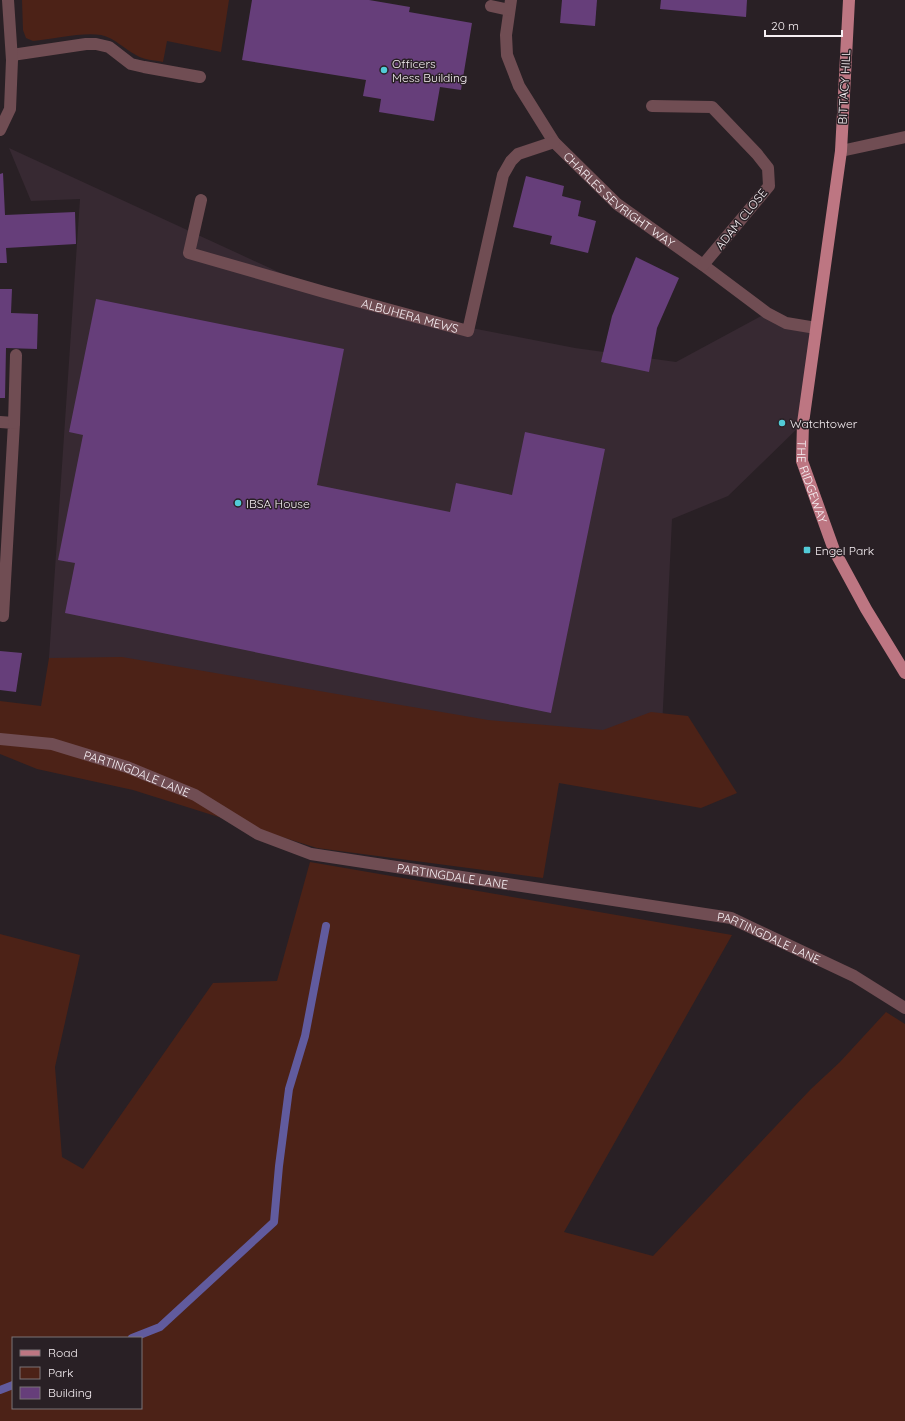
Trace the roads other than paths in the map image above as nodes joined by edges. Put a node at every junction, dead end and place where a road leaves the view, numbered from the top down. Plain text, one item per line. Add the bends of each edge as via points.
1 (8, 0) edge
2 (849, 0) edge
3 (510, 5) edge
4 (491, 6) dead end
5 (12, 55) junction
6 (200, 77) dead end
7 (652, 106) dead end
8 (0, 130) edge
9 (905, 137) edge
10 (554, 142) junction
11 (841, 151) junction
12 (201, 200) dead end
13 (703, 265) junction
14 (816, 328) junction
15 (16, 355) dead end
16 (0, 422) edge
17 (14, 423) junction
18 (3, 616) dead end
19 (905, 673) edge
20 (0, 739) edge
21 (905, 1008) edge

1 - 5 street
2 - 11 main road, BITTACY HILL
3 - 4 street
3 - 10 street, CHARLES SEVRIGHT WAY via 506,35 507,55 519,86
5 - 6 street via 96,44 108,47 131,64
5 - 8 street via 10,109
7 - 13 street, ADAM CLOSE via 712,107 768,168 769,186
9 - 11 street
10 - 12 street, ALBUHERA MEWS via 518,154 503,174 468,331 189,253
10 - 13 street, CHARLES SEVRIGHT WAY via 617,204
11 - 14 main road, THE RIDGEWAY
13 - 14 street, CHARLES SEVRIGHT WAY via 767,313 786,323
14 - 19 main road, THE RIDGEWAY via 803,423 802,461 834,550
15 - 17 street
16 - 17 street
17 - 18 street
20 - 21 street, PARTINGDALE LANE via 52,744 127,767 195,795 258,834 311,854 731,918 854,976

